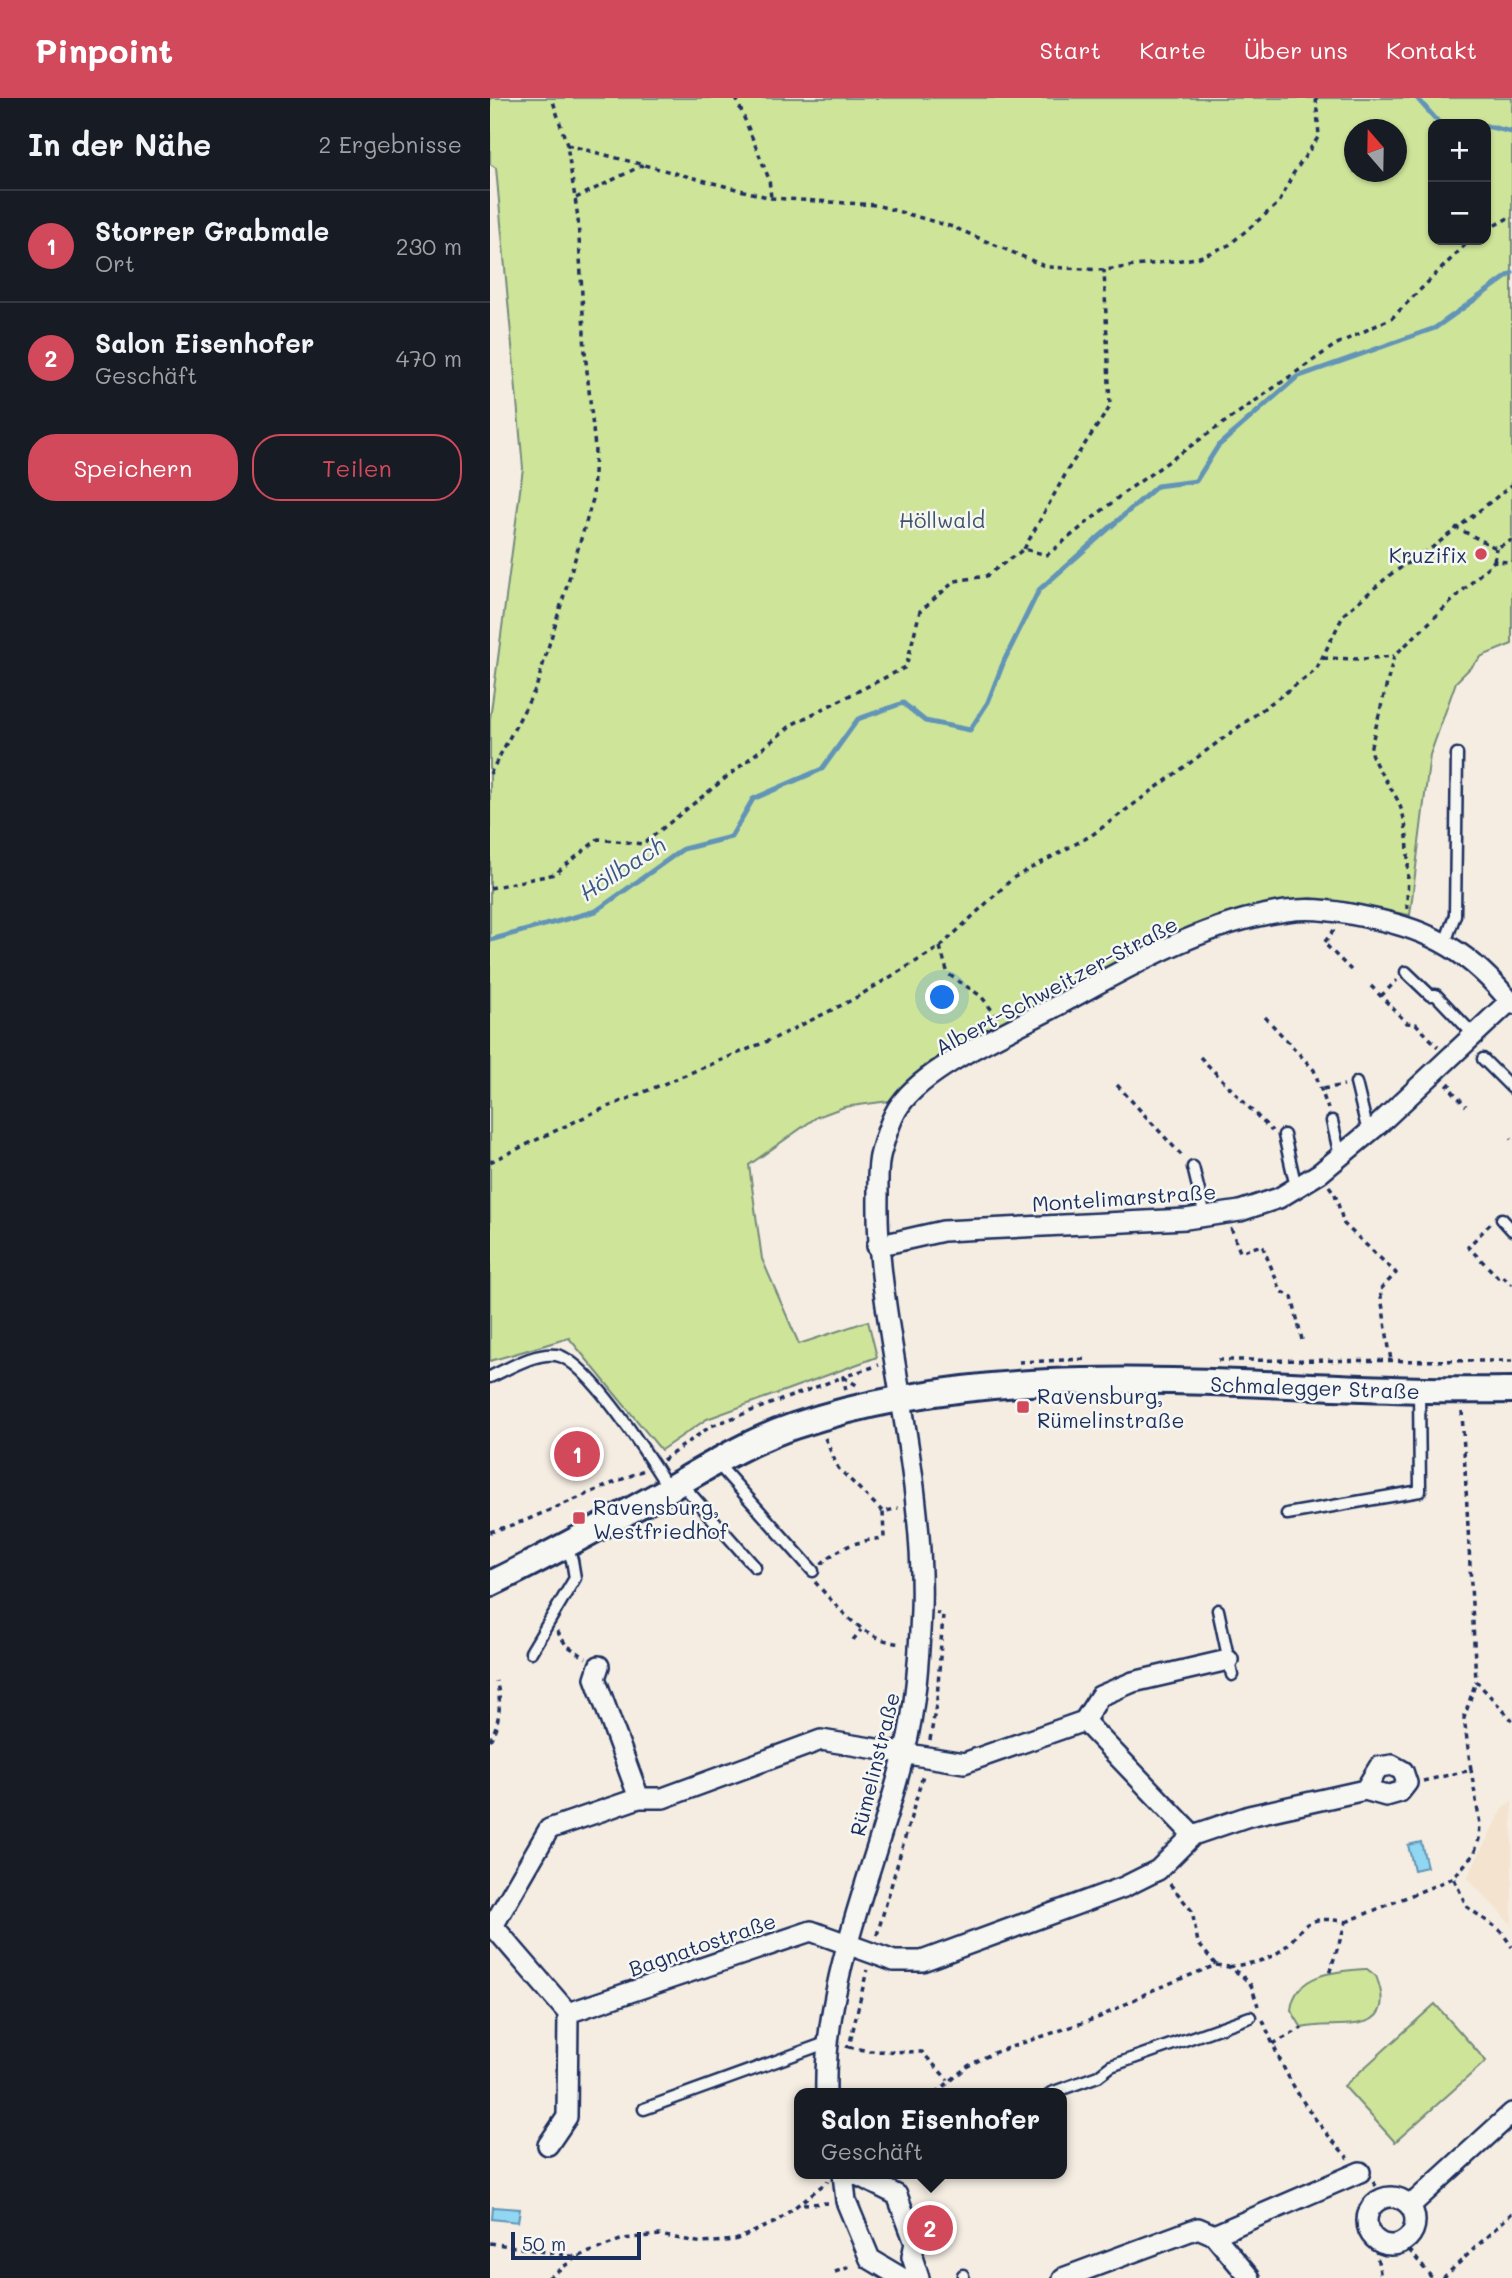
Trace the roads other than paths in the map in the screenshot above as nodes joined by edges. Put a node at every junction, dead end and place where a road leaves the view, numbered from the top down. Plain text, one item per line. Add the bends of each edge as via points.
1 (1457, 754) dead end
2 (1445, 943) junction
3 (1406, 972) road end
4 (1511, 1002) edge
5 (1474, 1035) junction
6 (1483, 1059) dead end
7 (1356, 1083) road end
8 (1512, 1088) edge
9 (1332, 1121) road end
10 (1368, 1133) junction
11 (1284, 1135) road end
12 (1340, 1156) junction
13 (1193, 1167) road end
14 (1296, 1187) junction
15 (1205, 1216) junction
16 (1502, 1219) road end
17 (1512, 1230) edge
18 (877, 1246) junction
19 (490, 1377) edge
20 (1419, 1390) junction
21 (1512, 1390) edge
22 (901, 1399) junction
23 (715, 1462) junction
24 (675, 1485) junction
25 (1287, 1514) dead end
26 (566, 1547) junction
27 (754, 1567) dead end
28 (813, 1571) road end
29 (490, 1584) edge
30 (1218, 1610) dead end
31 (531, 1652) dead end
32 (599, 1666) road end
33 (1230, 1667) joint
34 (1084, 1721) junction
35 (905, 1754) junction
36 (1407, 1783) road end
37 (639, 1798) junction
38 (1193, 1835) junction
39 (849, 1945) junction
40 (568, 2013) junction
41 (1250, 2017) dead end
42 (826, 2043) junction
43 (826, 2088) edge
44 (1065, 2088) edge
45 (644, 2109) dead end
46 (1512, 2113) edge
47 (548, 2145) dead end
48 (1360, 2172) road end
49 (863, 2179) edge
50 (863, 2179) edge
51 (866, 2179) edge
52 (845, 2201) junction
53 (1410, 2206) junction
54 (1214, 2235) junction
55 (912, 2258) junction
56 (897, 2275) edge
57 (919, 2278) edge
58 (1063, 2278) edge
59 (1250, 2278) edge

1 - 2 lane via 1455,915
2 - 4 street, Albert-Schweitzer-Straße via 1482,969
2 - 18 street, Albert-Schweitzer-Straße via 1406,925 1334,911 1286,911 1182,942 1008,1031 927,1079 900,1105 879,1157
3 - 5 lane via 1430,995 1436,995
4 - 5 street, Montelimarstraße
5 - 10 street, Montelimarstraße
6 - 8 lane
7 - 10 lane
9 - 12 lane
10 - 12 street, Montelimarstraße
11 - 14 lane
12 - 14 street, Montelimarstraße
13 - 15 lane
14 - 15 street, Montelimarstraße via 1279,1198
15 - 18 street, Montelimarstraße via 943,1231
16 - 17 lane
18 - 22 street, Albert-Schweitzer-Straße
19 - 24 lane via 546,1355 569,1360
20 - 21 street, Schmalegger Straße
20 - 22 street, Schmalegger Straße via 1053,1381
20 - 25 lane via 1420,1491
22 - 23 street, Schmalegger Straße via 792,1427
22 - 35 street, Rümelinstraße via 922,1565 915,1701
23 - 24 street, Schmalegger Straße
23 - 28 lane
24 - 26 street, Schmalegger Straße
24 - 27 lane
26 - 29 street, Schmalegger Straße
26 - 31 lane via 575,1578
30 - 33 lane
32 - 37 street via 595,1678
33 - 34 street via 1133,1682 1100,1696
34 - 35 street via 964,1763
34 - 38 street
35 - 37 street via 821,1740 663,1798
35 - 39 street, Rümelinstraße
36 - 38 street via 1400,1792 1386,1796 1365,1790 1249,1816
37 - 40 street via 549,1829 493,1926
38 - 39 street, Bagnatostraße via 1158,1870 1124,1887 922,1961 894,1961
39 - 40 street, Bagnatostraße via 811,1931
39 - 42 street, Rümelinstraße via 829,2014
40 - 47 street via 567,2117
41 - 44 lane via 1111,2066
42 - 43 street, Rümelinstraße
42 - 45 lane
46 - 53 street
48 - 54 street
49 - 52 street
50 - 52 street
51 - 55 street via 897,2195 915,2243
52 - 56 street via 870,2259
53 - 53 street via 1415,2225 1403,2242 1388,2245 1374,2239 1366,2218 1372,2204 1394,2197
54 - 58 street via 1198,2228
54 - 59 street
55 - 56 street
55 - 57 street

